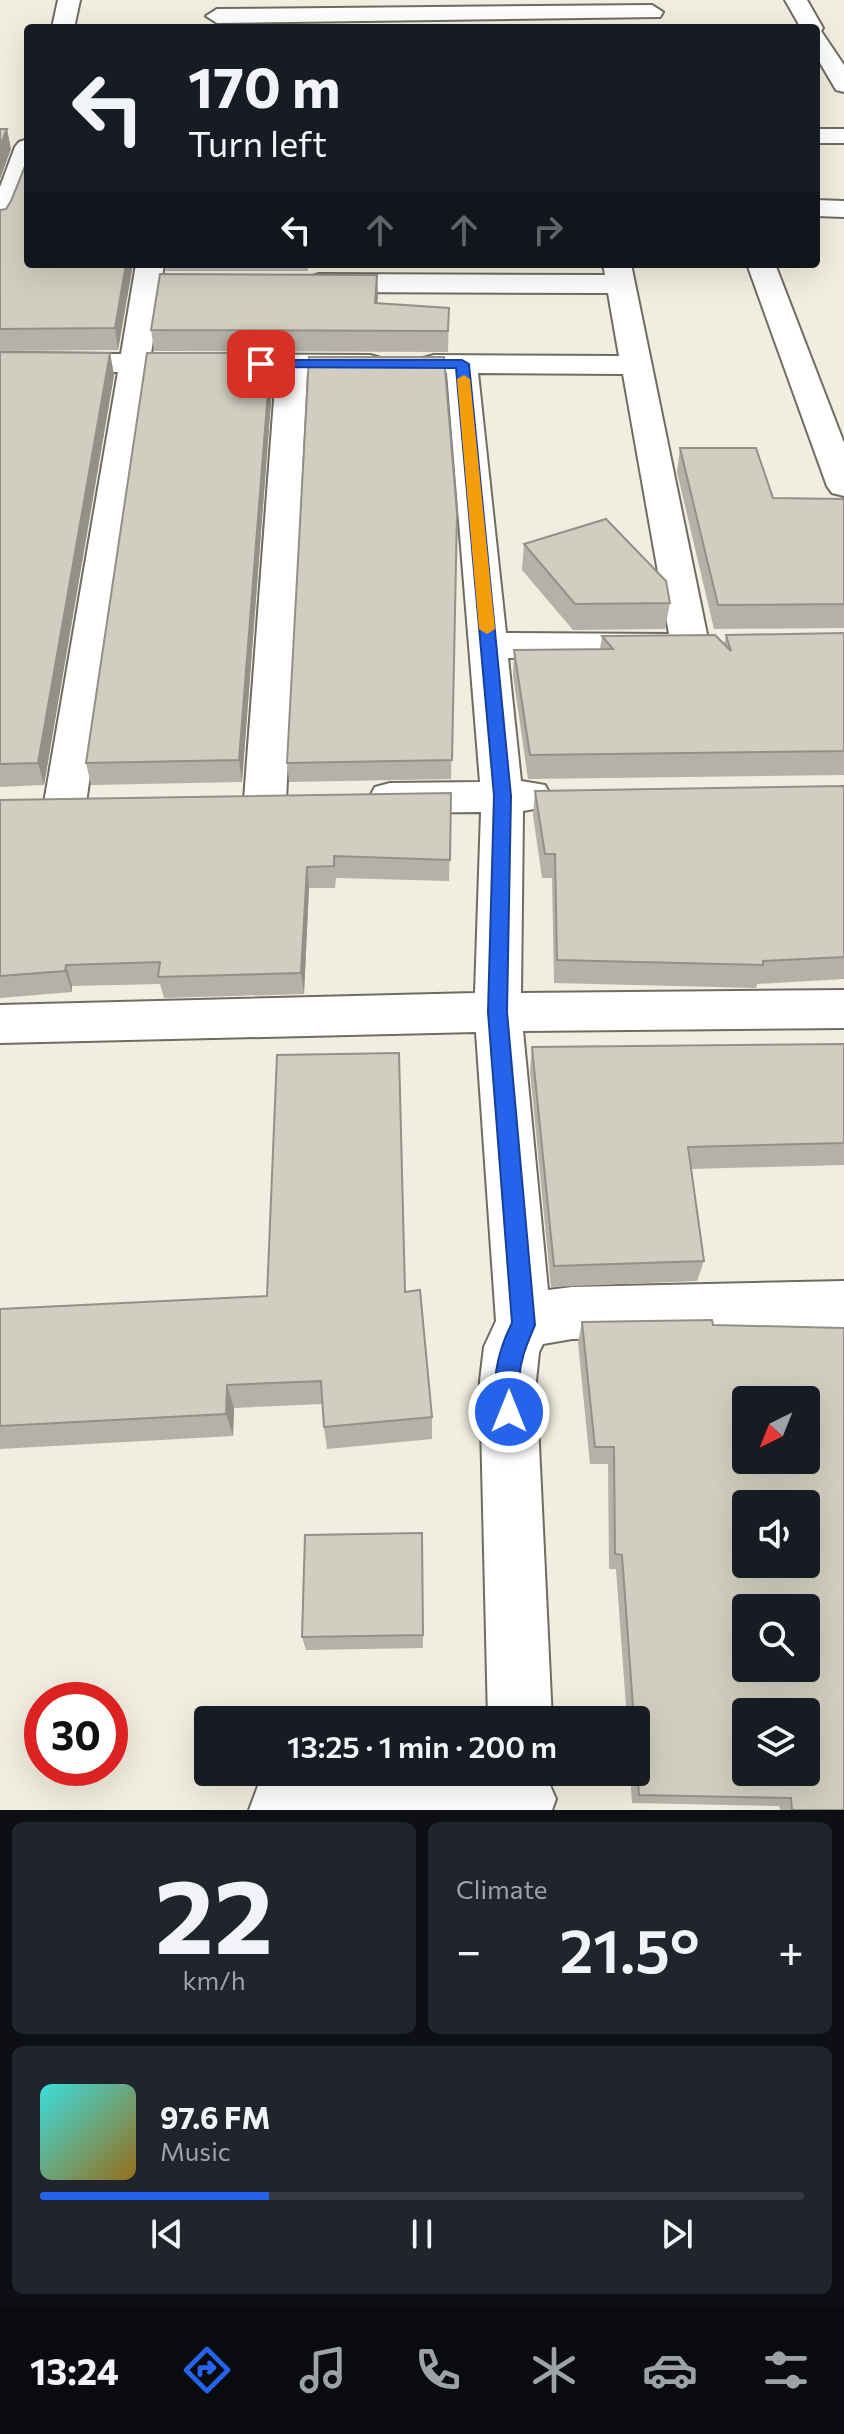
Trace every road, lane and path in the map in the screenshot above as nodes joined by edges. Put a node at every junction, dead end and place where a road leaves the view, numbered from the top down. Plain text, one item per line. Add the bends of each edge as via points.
1 (69, 0) edge
2 (796, 0) edge
3 (376, 8) edge
4 (651, 13) edge
5 (216, 15) edge
6 (64, 24) edge
7 (810, 24) edge
8 (820, 43) edge
9 (844, 83) edge
10 (820, 136) edge
11 (844, 136) edge
12 (0, 147) edge
13 (24, 147) edge
14 (24, 158) edge
15 (820, 208) edge
16 (844, 209) edge
17 (0, 221) edge
18 (762, 268) edge
19 (619, 274) edge
20 (158, 276) edge
21 (289, 283) edge
22 (0, 362) edge
23 (134, 364) junction
24 (292, 364) junction
25 (462, 364) junction
26 (636, 365) junction
27 (844, 486) edge
28 (488, 646) junction
29 (565, 795) edge
30 (502, 796) junction
31 (360, 799) edge
32 (265, 800) edge
33 (62, 803) edge
34 (844, 1009) edge
35 (498, 1012) junction
36 (0, 1024) edge
37 (843, 1309) edge
38 (524, 1325) junction
39 (520, 1706) edge
40 (523, 1794) edge
41 (282, 1810) edge

1 - 6 street
2 - 7 street
3 - 4 street
3 - 5 street
8 - 9 street
10 - 11 street
12 - 13 street
14 - 17 street
15 - 16 street
18 - 27 street
19 - 21 street
19 - 26 street
20 - 23 street
22 - 23 street
23 - 24 street
23 - 33 street
24 - 25 street
24 - 32 street
25 - 26 street
25 - 28 street
26 - 28 street via 706,644
28 - 30 street
29 - 30 street
30 - 31 street
30 - 35 street
34 - 35 street
35 - 36 street
35 - 38 street
37 - 38 street via 572,1313
38 - 39 street via 512,1347 508,1381
40 - 41 street

